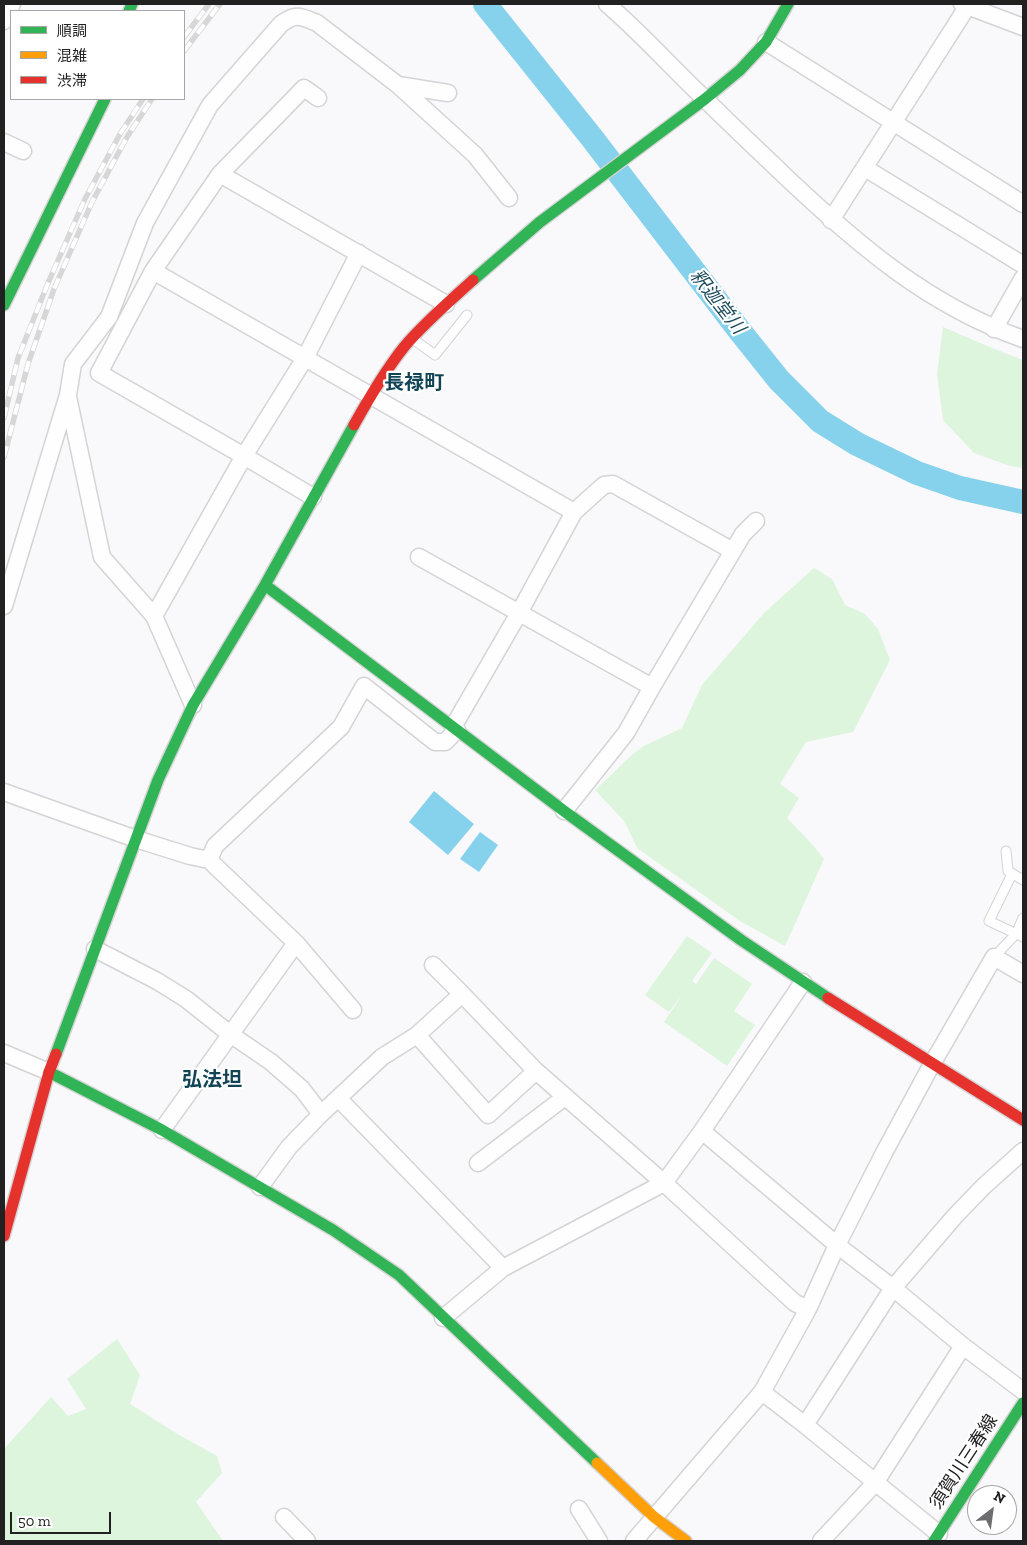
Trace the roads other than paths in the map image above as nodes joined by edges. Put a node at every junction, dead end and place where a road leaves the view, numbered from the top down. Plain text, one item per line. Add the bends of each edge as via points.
1 (12, 4) edge
2 (608, 4) edge
3 (788, 4) edge
4 (966, 4) edge
5 (4, 22) edge
6 (1023, 27) edge
7 (766, 42) junction
8 (398, 85) junction
9 (448, 93) dead end
10 (318, 98) dead end
11 (705, 99) junction
12 (106, 100) edge
13 (894, 122) junction
14 (4, 142) edge
15 (23, 151) dead end
16 (865, 168) junction
17 (220, 174) junction
18 (509, 198) dead end
19 (1023, 204) edge
20 (831, 220) junction
21 (359, 253) junction
22 (1023, 265) edge
23 (152, 271) junction
24 (1023, 278) edge
25 (446, 304) junction
26 (4, 305) edge
27 (467, 315) dead end
28 (994, 328) junction
29 (412, 339) junction
30 (1023, 339) edge
31 (305, 358) junction
32 (73, 364) junction
33 (98, 373) junction
34 (68, 394) junction
35 (370, 396) junction
36 (244, 456) junction
37 (313, 497) junction
38 (574, 512) junction
39 (756, 521) dead end
40 (733, 552) junction
41 (419, 557) dead end
42 (265, 585) junction
43 (4, 606) edge
44 (519, 613) junction
45 (154, 616) junction
46 (652, 687) junction
47 (193, 705) junction
48 (455, 729) junction
49 (4, 792) edge
50 (564, 811) junction
51 (136, 839) junction
52 (1006, 851) dead end
53 (209, 860) junction
54 (1012, 874) junction
55 (1023, 880) edge
56 (1023, 918) edge
57 (1020, 936) edge
58 (296, 943) junction
59 (95, 949) junction
60 (994, 957) junction
61 (433, 965) dead end
62 (1023, 974) edge
63 (803, 982) junction
64 (462, 994) junction
65 (353, 1010) dead end
66 (230, 1034) junction
67 (417, 1035) junction
68 (4, 1053) edge
69 (932, 1064) junction
70 (536, 1070) junction
71 (49, 1072) junction
72 (566, 1097) junction
73 (338, 1098) junction
74 (321, 1114) junction
75 (1023, 1120) edge
76 (162, 1130) junction
77 (702, 1131) junction
78 (1023, 1150) edge
79 (478, 1163) dead end
80 (664, 1183) junction
81 (260, 1187) junction
82 (4, 1236) edge
83 (837, 1245) junction
84 (503, 1268) junction
85 (893, 1288) junction
86 (808, 1309) junction
87 (443, 1318) junction
88 (963, 1346) junction
89 (1023, 1391) edge
90 (762, 1392) junction
91 (1023, 1403) edge
92 (805, 1425) junction
93 (1017, 1427) edge
94 (875, 1483) junction
95 (579, 1509) dead end
96 (284, 1517) dead end
97 (654, 1517) junction
98 (936, 1538) edge
99 (307, 1541) edge
100 (599, 1541) edge
101 (634, 1541) edge
102 (686, 1541) edge
103 (821, 1541) edge

1 - 5 street
2 - 11 street
3 - 7 main road
4 - 6 street
4 - 13 street
7 - 11 main road via 740,70
7 - 13 street
8 - 9 street
8 - 18 street via 475,155
8 - 32 street via 316,23 303,17 291,17 281,24 210,104 145,224 109,317
10 - 17 street via 304,88
11 - 20 street
11 - 25 main road via 540,222
12 - 26 main road
13 - 16 street
13 - 19 street
14 - 15 street
16 - 20 street
16 - 22 street
17 - 21 street
17 - 23 street
20 - 28 street via 920,289
21 - 25 street
21 - 31 street
23 - 31 street
23 - 33 street
24 - 28 street
25 - 29 main road
27 - 29 lane via 435,355
28 - 30 street
29 - 35 main road
31 - 35 street
31 - 36 street
32 - 33 street
32 - 34 street
33 - 36 street
34 - 43 street
34 - 45 street via 102,556
35 - 37 main road
35 - 38 street
36 - 37 street
36 - 45 street
37 - 42 main road
38 - 40 street via 604,485 613,484
38 - 44 street
39 - 40 street via 743,534
40 - 46 street
41 - 44 street
42 - 47 main road
42 - 48 main road
44 - 46 street
44 - 48 street
45 - 47 street
46 - 50 street via 626,733
47 - 51 main road via 158,780
48 - 50 main road
48 - 53 street via 445,742 435,742 364,686 341,727 215,846
49 - 51 street
50 - 63 main road
51 - 53 street
51 - 59 main road
52 - 54 lane via 1008,871
53 - 58 street
54 - 55 lane
54 - 57 lane via 990,921
56 - 57 lane
57 - 60 lane
58 - 65 street
58 - 66 street
59 - 66 street via 186,999
59 - 71 main road
60 - 62 street
60 - 69 street
61 - 64 street
63 - 69 main road
63 - 77 street
64 - 67 street
64 - 70 street
66 - 74 street via 271,1062 302,1089
66 - 76 street
67 - 70 street via 488,1115
67 - 73 street via 382,1057
68 - 71 street
69 - 75 main road
69 - 83 street
70 - 72 street
71 - 76 main road
71 - 82 main road
72 - 79 street
72 - 80 street
73 - 74 street
73 - 84 street
74 - 81 street via 290,1147
76 - 81 main road
77 - 80 street
77 - 83 street
78 - 85 street via 972,1198
80 - 84 street
80 - 86 street via 795,1302
81 - 87 main road via 333,1230 399,1275
83 - 85 street
83 - 86 street
84 - 87 street
85 - 88 street
85 - 92 street
86 - 90 street
87 - 97 main road
88 - 89 street
88 - 94 street
90 - 92 street
90 - 97 street
91 - 93 main road, 須賀川三春線
92 - 94 street
93 - 98 main road, 須賀川三春線
94 - 98 street
94 - 103 street
95 - 100 street
96 - 99 street
97 - 101 street
97 - 102 main road

